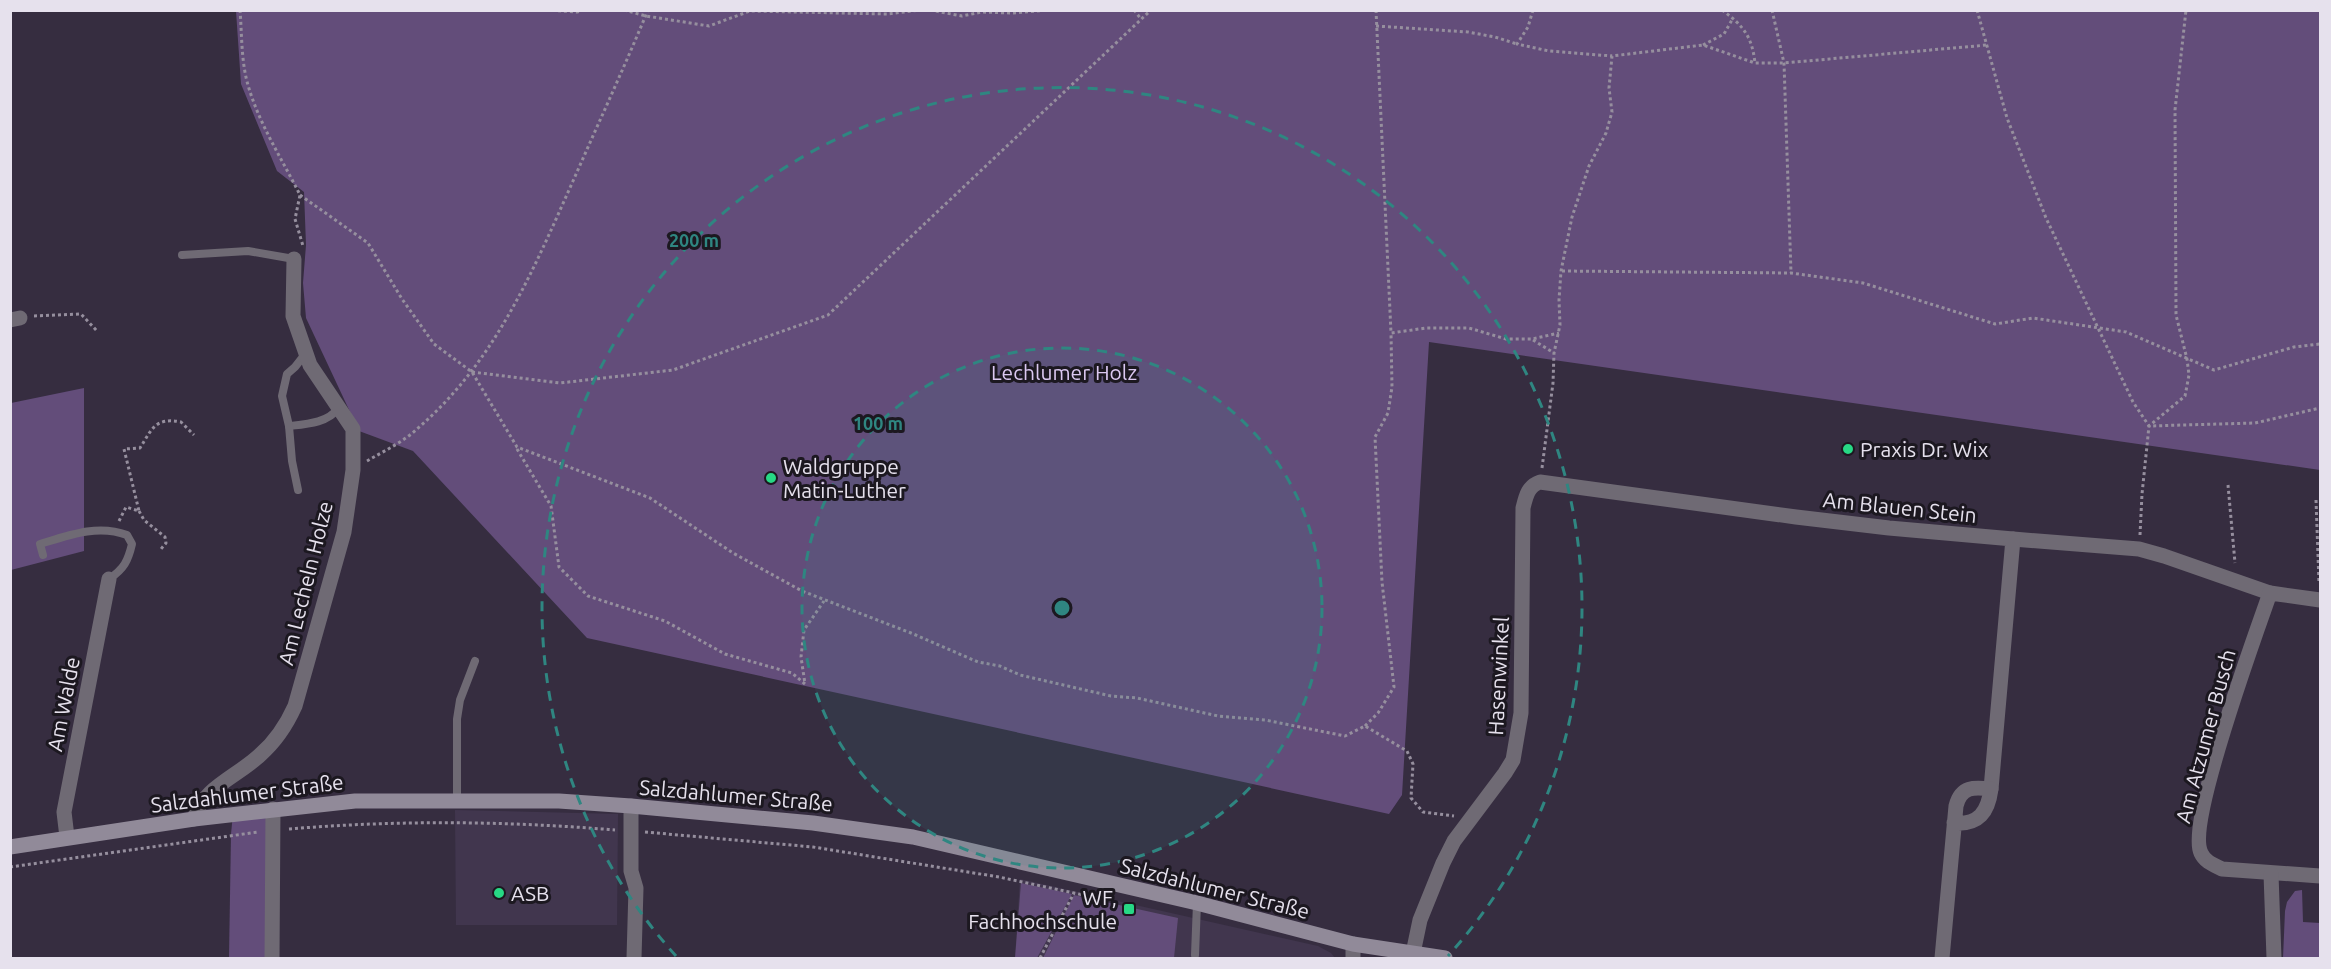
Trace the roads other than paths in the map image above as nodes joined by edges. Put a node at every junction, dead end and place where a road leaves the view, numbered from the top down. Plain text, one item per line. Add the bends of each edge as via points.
1 (182, 255) dead end
2 (294, 259) joint
3 (306, 353) junction
4 (339, 408) junction
5 (289, 426) junction
6 (1537, 483) joint
7 (298, 490) dead end
8 (2013, 538) junction
9 (43, 555) dead end
10 (109, 579) joint
11 (2270, 593) junction
12 (2320, 594) edge
13 (475, 661) dead end
14 (1991, 789) junction
15 (457, 800) junction
16 (631, 806) junction
17 (273, 809) junction
18 (194, 819) junction
19 (1954, 823) junction
20 (67, 837) junction
21 (10, 847) edge
22 (2271, 874) junction
23 (2320, 876) edge
24 (1197, 903) junction
25 (1353, 951) edge
26 (1195, 955) dead end
27 (1413, 956) edge
28 (272, 958) edge
29 (634, 958) edge
30 (1445, 958) edge
31 (1942, 958) edge
32 (2274, 958) edge

1 - 2 lane via 248,251
2 - 3 street, Am Lecheln Holze via 293,316
3 - 4 street, Am Lecheln Holze
3 - 5 lane via 287,374 282,396
4 - 5 lane via 332,417
4 - 18 street, Am Lecheln Holze via 353,429 353,470 344,532 294,706 273,743 204,798
5 - 7 lane
6 - 8 street, Am Blauen Stein via 1820,520
6 - 27 street, Hasenwinkel via 1527,492 1523,508 1521,712 1513,759 1448,852 1420,920
8 - 11 street via 2139,549
8 - 14 street
9 - 10 lane via 40,544 97,529 112,529 127,535 132,544 127,562
10 - 20 street, Am Walde via 64,812
11 - 12 street
11 - 22 street, Am Atzumer Busch via 2223,731 2198,836 2200,852 2208,862 2222,869
13 - 15 lane via 457,719
14 - 19 street via 1985,813 1976,821
14 - 19 street via 1964,790 1958,797
15 - 16 main road, Salzdahlumer Straße
15 - 17 main road, Salzdahlumer Straße via 355,801
16 - 24 main road, Salzdahlumer Straße via 874,830
16 - 29 street via 631,871 636,888
17 - 18 main road, Salzdahlumer Straße
17 - 28 street
18 - 20 main road, Salzdahlumer Straße
19 - 31 street
20 - 21 main road, Salzdahlumer Straße
22 - 23 street, Am Atzumer Busch
22 - 32 street
24 - 25 main road, Salzdahlumer Straße
24 - 26 lane
25 - 27 main road, Salzdahlumer Straße
27 - 30 main road, Salzdahlumer Straße

